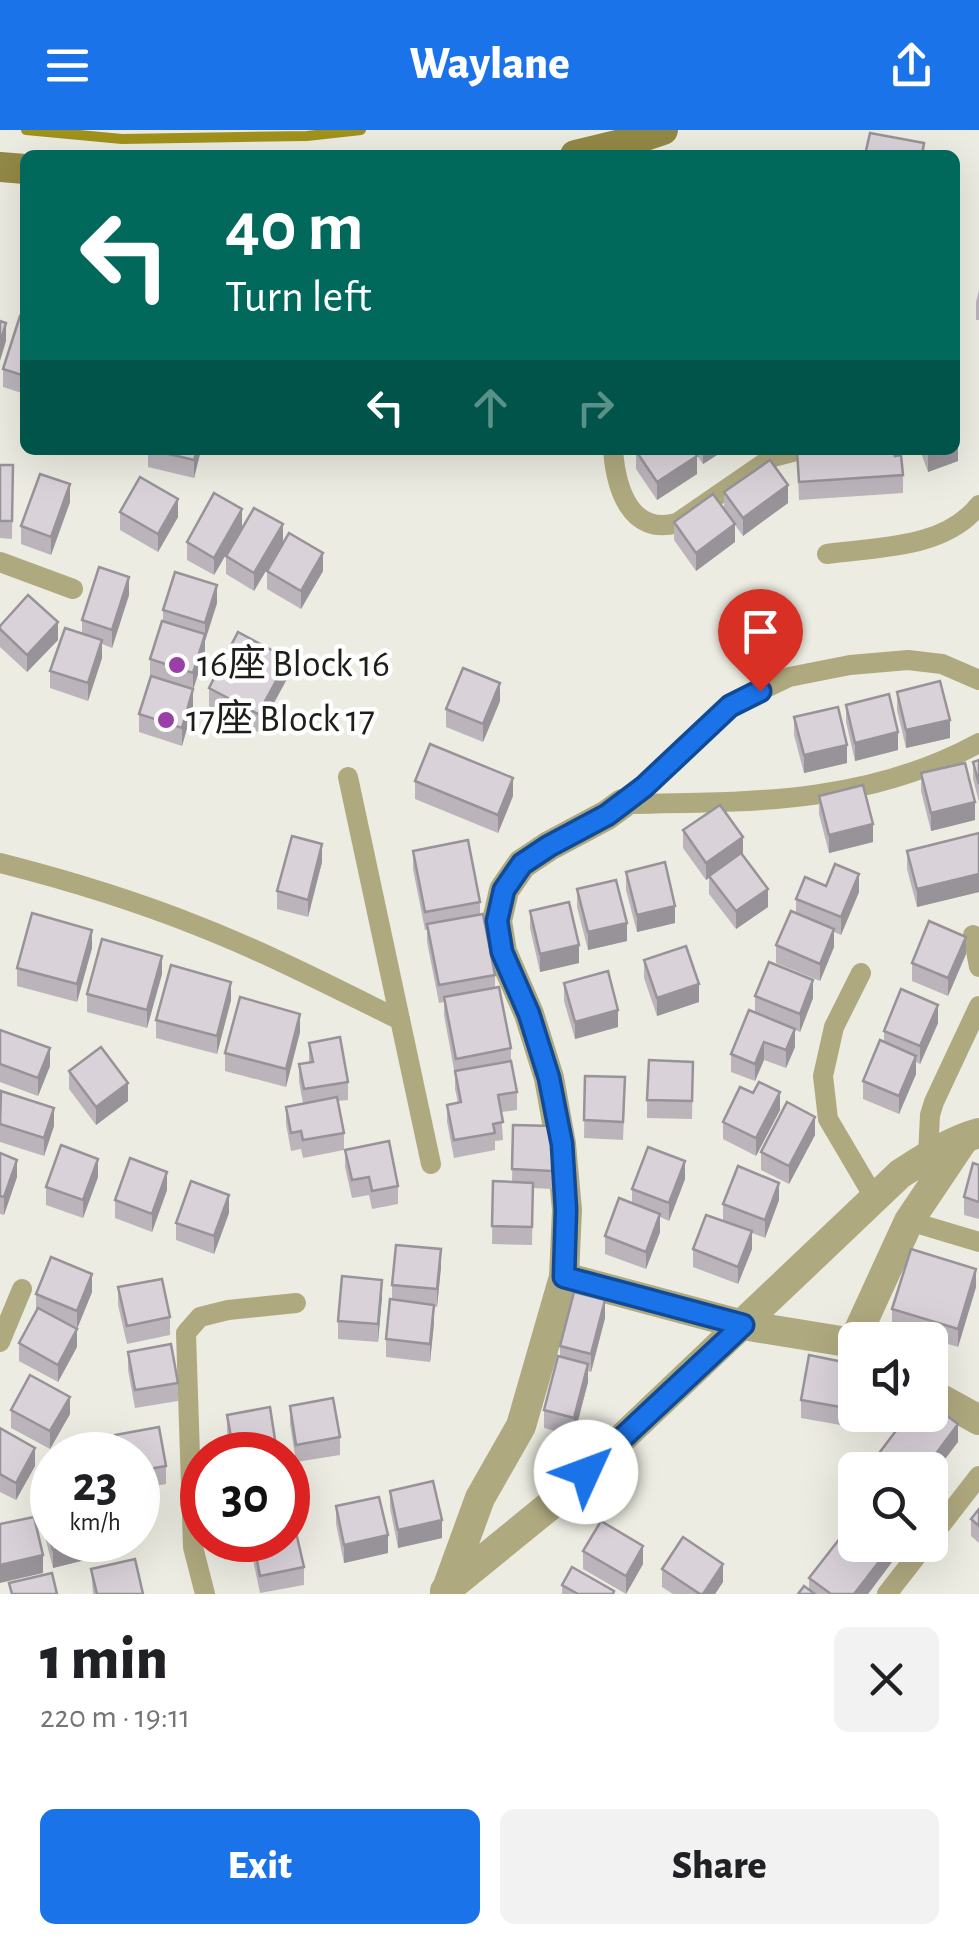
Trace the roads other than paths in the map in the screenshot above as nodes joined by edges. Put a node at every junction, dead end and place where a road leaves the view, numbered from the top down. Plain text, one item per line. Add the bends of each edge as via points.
1 (663, 130) edge
2 (610, 150) edge
3 (614, 455) edge
4 (777, 455) edge
5 (979, 505) edge
6 (827, 554) dead end
7 (0, 562) edge
8 (74, 589) dead end
9 (979, 680) edge
10 (979, 743) edge
11 (348, 777) dead end
12 (622, 804) junction
13 (0, 863) edge
14 (973, 935) dead end
15 (979, 967) edge
16 (861, 974) dead end
17 (979, 1006) edge
18 (400, 1020) junction
19 (973, 1134) edge
20 (928, 1155) junction
21 (430, 1164) dead end
22 (874, 1197) junction
23 (908, 1222) junction
24 (979, 1242) edge
25 (564, 1277) junction
26 (22, 1289) dead end
27 (296, 1303) dead end
28 (864, 1322) edge
29 (743, 1325) junction
30 (838, 1341) edge
31 (0, 1342) edge
32 (948, 1403) edge
33 (979, 1420) edge
34 (979, 1476) edge
35 (948, 1516) edge
36 (912, 1562) edge
37 (442, 1593) edge
38 (205, 1594) edge
39 (887, 1594) edge

1 - 2 main road
3 - 4 lane via 622,490 639,520 652,526 677,523
5 - 6 lane via 952,529 922,540
7 - 8 lane
9 - 12 lane via 942,664 908,660 788,677 730,706
10 - 12 lane via 859,789 782,800
11 - 18 lane
12 - 25 street via 522,864 504,890 497,921 502,952 549,1078 562,1144
13 - 18 lane via 198,926
14 - 15 lane
16 - 22 lane via 834,1027 823,1076 828,1120
17 - 20 lane via 934,1102
18 - 21 lane
19 - 20 street
19 - 23 street
20 - 22 street
22 - 29 street
23 - 24 lane
23 - 28 street
25 - 29 street
25 - 37 street via 521,1426 480,1498
26 - 31 lane
27 - 38 lane via 200,1317 186,1333 193,1547
29 - 30 street
29 - 37 street via 558,1500
32 - 33 street
34 - 35 lane
36 - 39 lane

